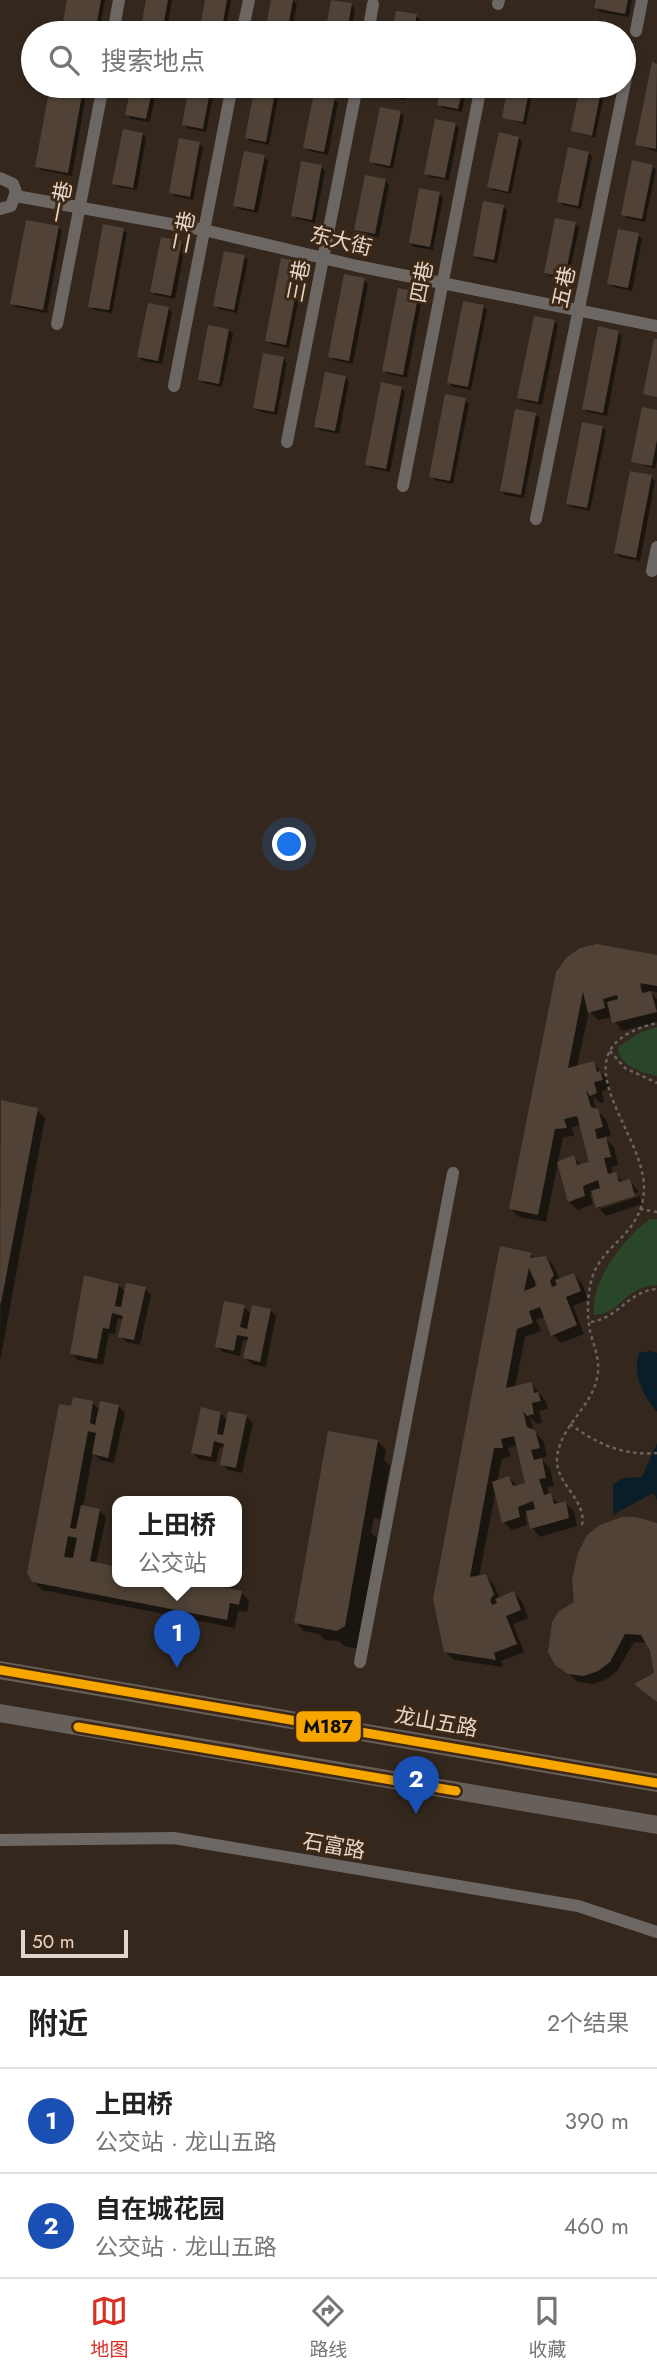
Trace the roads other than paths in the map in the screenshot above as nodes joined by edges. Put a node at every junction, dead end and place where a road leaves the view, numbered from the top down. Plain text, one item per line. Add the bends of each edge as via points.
1 (119, 0) edge
2 (249, 0) edge
3 (642, 0) edge
4 (373, 4) dead end
5 (115, 21) edge
6 (245, 21) edge
7 (370, 21) edge
8 (636, 30) dead end
9 (101, 98) edge
10 (230, 98) edge
11 (355, 98) edge
12 (479, 98) edge
13 (622, 98) edge
14 (0, 178) edge
15 (16, 196) junction
16 (79, 208) junction
17 (0, 209) edge
18 (204, 230) junction
19 (324, 257) junction
20 (441, 283) junction
21 (578, 312) junction
22 (57, 324) dead end
23 (657, 326) edge
24 (174, 386) dead end
25 (287, 442) dead end
26 (403, 486) dead end
27 (536, 519) dead end
28 (657, 547) edge
29 (652, 571) dead end
30 (453, 1173) dead end
31 (360, 1662) dead end
32 (0, 1670) edge
33 (0, 1713) edge
34 (657, 1783) edge
35 (657, 1825) edge
36 (0, 1840) edge
37 (657, 1932) edge

1 - 5 street
2 - 6 street
3 - 8 street
4 - 7 street
9 - 16 street, 一巷
10 - 18 street, 二巷
11 - 19 street, 三巷
12 - 20 street, 四巷
13 - 21 street, 五巷
14 - 15 street via 13,184
15 - 16 street, 东大街
15 - 17 street via 11,206
16 - 18 street, 东大街
16 - 22 street, 一巷
18 - 19 street, 东大街
18 - 24 street, 二巷
19 - 20 street, 东大街
19 - 25 street, 三巷
20 - 21 street, 东大街
20 - 26 street, 四巷
21 - 23 street, 东大街
21 - 27 street, 五巷
28 - 29 street
30 - 31 street
32 - 34 street, 龙山五路
33 - 35 street
36 - 37 street, 石富路 via 174,1838 578,1906

